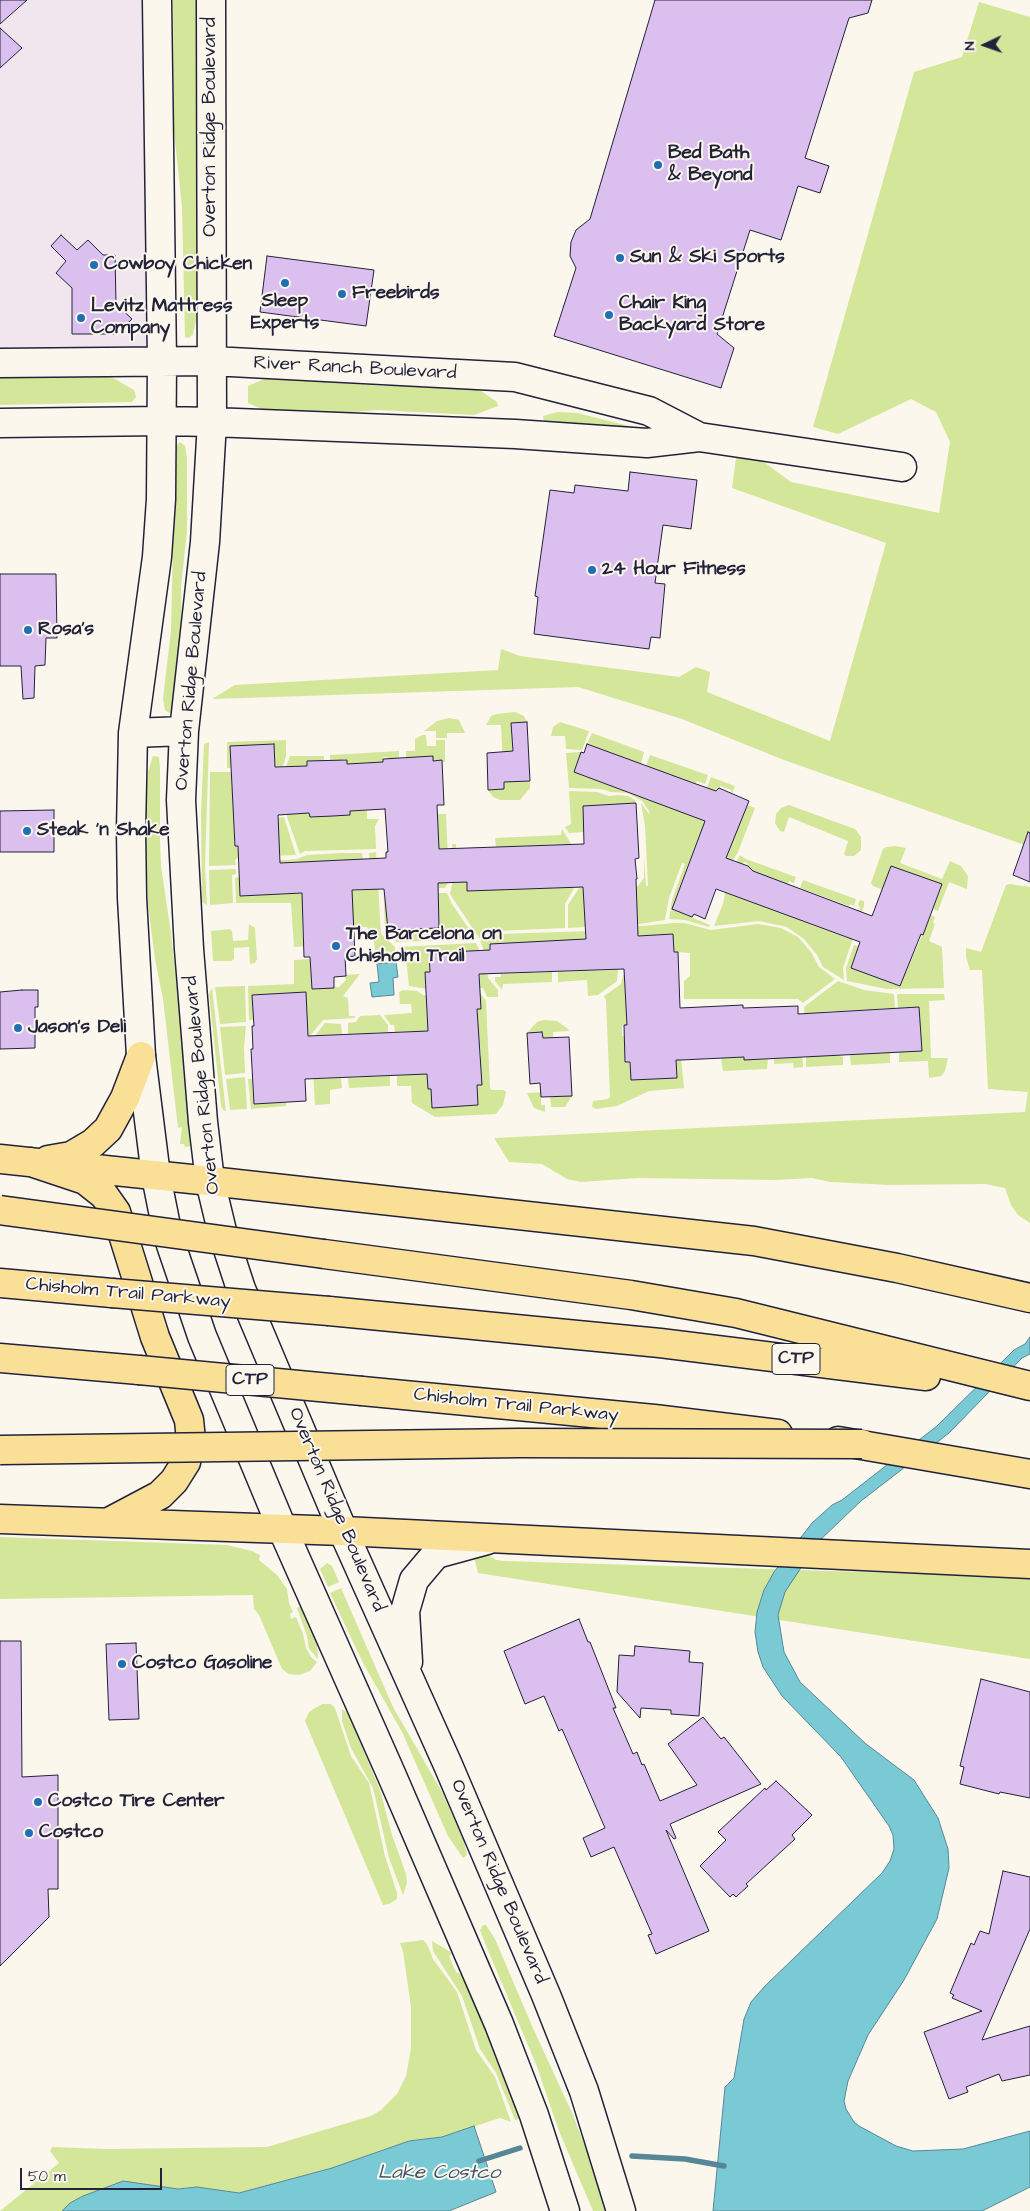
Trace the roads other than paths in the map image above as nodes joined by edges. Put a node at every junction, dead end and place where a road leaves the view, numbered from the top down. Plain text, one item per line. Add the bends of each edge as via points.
1 (157, 0) edge
2 (211, 0) edge
3 (162, 361) junction
4 (212, 361) junction
5 (0, 363) edge
6 (162, 420) junction
7 (212, 422) junction
8 (0, 424) edge
9 (699, 438) junction
10 (902, 467) dead end
11 (184, 731) junction
12 (133, 732) junction
13 (141, 1056) junction
14 (0, 1159) edge
15 (31, 1162) junction
16 (156, 1176) junction
17 (210, 1181) junction
18 (0, 1210) edge
19 (0, 1283) edge
20 (1030, 1298) edge
21 (0, 1358) edge
22 (1030, 1386) edge
23 (1030, 1394) edge
24 (862, 1444) junction
25 (0, 1450) edge
26 (1030, 1474) edge
27 (0, 1519) edge
28 (109, 1522) junction
29 (282, 1528) junction
30 (343, 1531) junction
31 (496, 1537) junction
32 (1030, 1564) edge
33 (409, 1678) junction
34 (565, 2211) edge
35 (621, 2211) edge

1 - 3 street
2 - 4 street, Overton Ridge Boulevard
3 - 4 street, River Ranch Boulevard
3 - 5 street, River Ranch Boulevard
3 - 6 street
4 - 7 street, Overton Ridge Boulevard
4 - 9 street, River Ranch Boulevard via 515,377 649,411
6 - 7 street, River Ranch Boulevard
6 - 8 street, River Ranch Boulevard
6 - 12 street via 157,557
7 - 9 street, River Ranch Boulevard via 647,443
7 - 11 street, Overton Ridge Boulevard via 205,542
9 - 10 street, River Ranch Boulevard
11 - 12 street
11 - 17 street, Overton Ridge Boulevard via 184,878
12 - 13 street via 132,898
13 - 15 main road via 112,1123 98,1138 71,1156
13 - 16 street
14 - 15 main road
15 - 16 main road
15 - 28 main road via 85,1180 104,1195 116,1212 155,1337 189,1420 191,1440 186,1462 174,1481 160,1495
16 - 17 main road
16 - 29 street via 168,1236 202,1336
17 - 20 main road via 754,1241
17 - 30 street, Overton Ridge Boulevard via 241,1288
18 - 22 main road, bridge via 631,1295 736,1313
19 - 23 main road, Chisholm Trail Parkway / CTP, bridge via 329,1311 840,1364
21 - 24 main road, Chisholm Trail Parkway / CTP, bridge via 654,1419
24 - 25 main road, bridge via 519,1443
24 - 26 main road, Chisholm Trail Parkway / CTP
27 - 28 main road
28 - 29 main road
29 - 30 main road
29 - 34 street via 500,2024
30 - 31 main road
30 - 33 street, Overton Ridge Boulevard
31 - 32 main road
31 - 33 street via 436,1554 414,1580 405,1610
33 - 35 street, Overton Ridge Boulevard via 546,1995 584,2091

